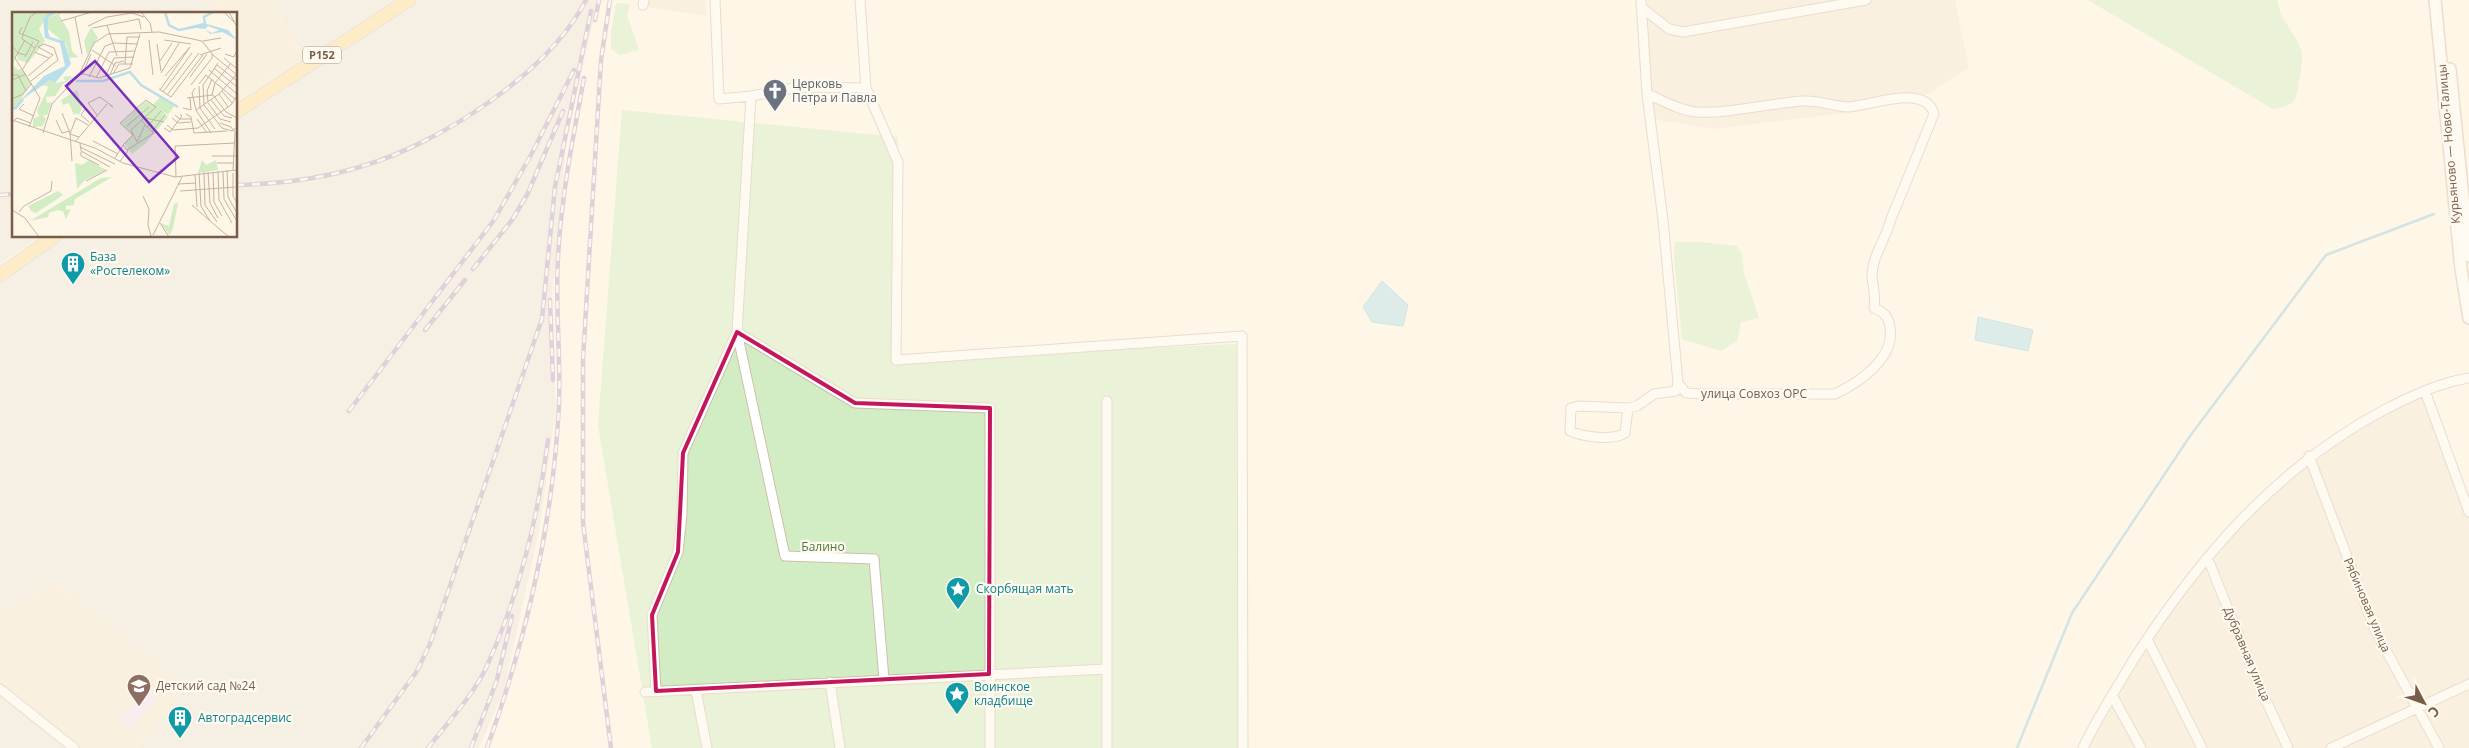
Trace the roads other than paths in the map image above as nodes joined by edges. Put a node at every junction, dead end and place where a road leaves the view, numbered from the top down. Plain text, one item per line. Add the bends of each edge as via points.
1 (409, 0) edge
2 (715, 0) edge
3 (860, 0) edge
4 (1866, 0) edge
5 (2435, 0) edge
6 (2443, 0) edge
7 (1641, 3) edge
8 (866, 88) junction
9 (1647, 94) junction
10 (750, 96) junction
11 (238, 111) edge
12 (52, 238) edge
13 (2469, 256) edge
14 (0, 275) edge
15 (2469, 318) edge
16 (737, 332) junction
17 (2469, 378) edge
18 (1678, 383) junction
19 (2425, 390) junction
20 (1107, 401) dead end
21 (1628, 408) junction
22 (2310, 456) junction
23 (2469, 512) edge
24 (2206, 560) junction
25 (2148, 639) junction
26 (1106, 669) junction
27 (989, 674) junction
28 (884, 679) junction
29 (830, 682) junction
30 (2469, 684) edge
31 (0, 689) edge
32 (696, 690) junction
33 (656, 691) junction
34 (645, 692) dead end
35 (2112, 695) junction
36 (2417, 708) junction
37 (74, 748) edge
38 (707, 748) edge
39 (840, 748) edge
40 (990, 748) edge
41 (1107, 748) edge
42 (1243, 748) edge
43 (2084, 748) edge
44 (2141, 748) edge
45 (2202, 748) edge
46 (2288, 748) edge
47 (2332, 748) edge
48 (2439, 748) edge

1 - 11 main road, Р152
2 - 10 street via 719,99
3 - 8 street
4 - 7 street via 1683,32 1669,29
5 - 15 main road, Курьяново — Ново-Талицы via 2460,260
6 - 13 main road, Курьяново — Ново-Талицы
7 - 9 street
8 - 10 street via 799,87
8 - 42 street via 898,162 896,360 1242,336
9 - 18 street
9 - 18 street, улица Совхоз ОРС via 1694,112 1804,101 1823,101 1846,107 1900,98 1926,100 1934,114 1890,219 1886,237 1879,247 1872,276 1876,297 1874,308 1884,312 1890,322 1892,336 1888,351 1878,363 1835,394 1686,393
10 - 16 street
12 - 14 main road
16 - 27 street via 855,403 990,408
16 - 28 street via 785,556 874,560
16 - 33 street via 683,453 678,552 652,615
17 - 19 street
18 - 21 street via 1676,391 1654,394 1637,406
19 - 22 street via 2370,418
19 - 23 street
20 - 26 street
21 - 21 street via 1625,433 1619,437 1578,435 1570,431 1571,408
22 - 24 street via 2259,502
22 - 36 street, Рябиновая улица via 2375,630
24 - 25 street
24 - 46 street, Дубравная улица
25 - 35 street
25 - 45 street
26 - 27 street
26 - 41 street
27 - 28 street
27 - 40 street
28 - 29 street
29 - 32 street
29 - 39 street
30 - 36 street
31 - 37 street
32 - 33 street
32 - 38 street
33 - 34 street
35 - 43 street
35 - 44 street
36 - 47 street
36 - 48 street, Рябиновая улица

